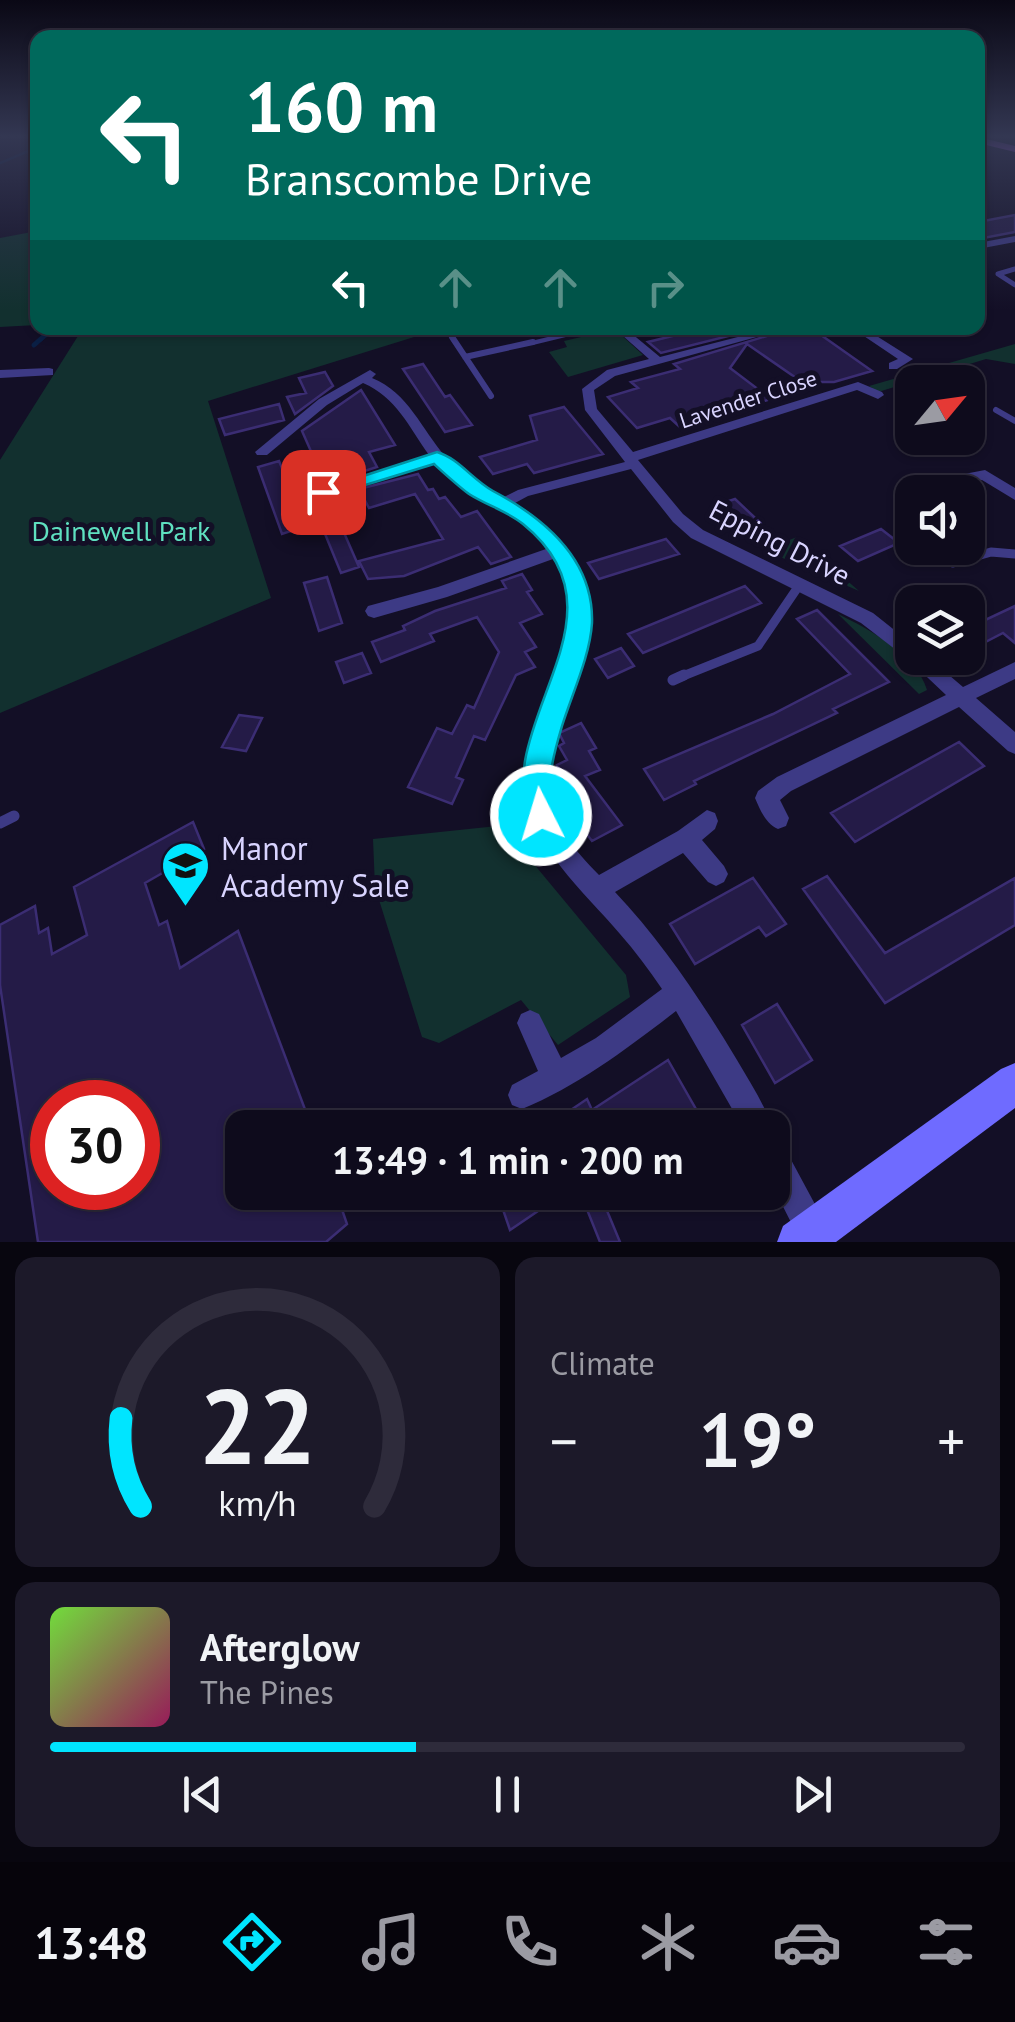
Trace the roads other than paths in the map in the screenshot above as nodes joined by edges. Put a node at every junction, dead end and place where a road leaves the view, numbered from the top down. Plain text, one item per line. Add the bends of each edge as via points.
1 (1015, 239) edge
2 (985, 245) edge
3 (1015, 269) edge
4 (1015, 284) edge
5 (451, 335) edge
6 (566, 335) edge
7 (627, 335) edge
8 (756, 335) edge
9 (868, 335) edge
10 (533, 342) joint
11 (466, 357) junction
12 (36, 359) dead end
13 (657, 360) junction
14 (893, 366) dead end
15 (49, 372) dead end
16 (27, 373) junction
17 (0, 374) edge
18 (491, 396) dead end
19 (878, 396) dead end
20 (996, 410) dead end
21 (1015, 421) edge
22 (262, 452) dead end
23 (437, 457) junction
24 (631, 461) junction
25 (985, 476) edge
26 (323, 492) dead end
27 (1015, 495) edge
28 (501, 504) junction
29 (558, 551) junction
30 (985, 554) edge
31 (1015, 554) edge
32 (800, 584) junction
33 (374, 611) dead end
34 (895, 640) edge
35 (1015, 670) edge
36 (937, 675) edge
37 (673, 680) dead end
38 (963, 697) junction
39 (1015, 746) edge
40 (14, 816) dead end
41 (778, 818) dead end
42 (706, 820) dead end
43 (0, 823) edge
44 (686, 838) junction
45 (716, 874) dead end
46 (597, 888) junction
47 (680, 992) junction
48 (530, 1023) dead end
49 (556, 1078) junction
50 (1015, 1083) edge
51 (522, 1095) dead end
52 (749, 1110) edge
53 (790, 1197) edge
54 (806, 1237) edge

1 - 2 street
3 - 4 lane via 998,274
5 - 11 lane
6 - 10 street
7 - 13 street
8 - 13 street, Epping Drive
9 - 14 street via 907,359
10 - 11 lane
11 - 18 lane
12 - 16 street
13 - 24 street, Epping Drive via 612,373 586,394
15 - 16 street
16 - 17 street
19 - 24 street, Lavender Close via 858,386
20 - 21 lane
22 - 23 street via 369,375 394,392
23 - 26 street
23 - 28 street
24 - 28 street, Lavender Close
24 - 32 street, Epping Drive via 697,534
25 - 27 street
28 - 29 street via 530,520
29 - 33 street
29 - 46 street via 578,586 580,626 537,766 536,798 551,833
30 - 31 lane
32 - 34 street, Epping Drive
32 - 37 lane via 758,646
35 - 38 street
36 - 38 street, Epping Drive
38 - 39 street, Epping Drive
38 - 41 street via 784,784 766,798
40 - 43 lane
42 - 44 street
44 - 45 street
44 - 46 street
46 - 47 street
47 - 49 street
47 - 52 street
48 - 49 street
49 - 51 street
50 - 54 street
53 - 54 street

